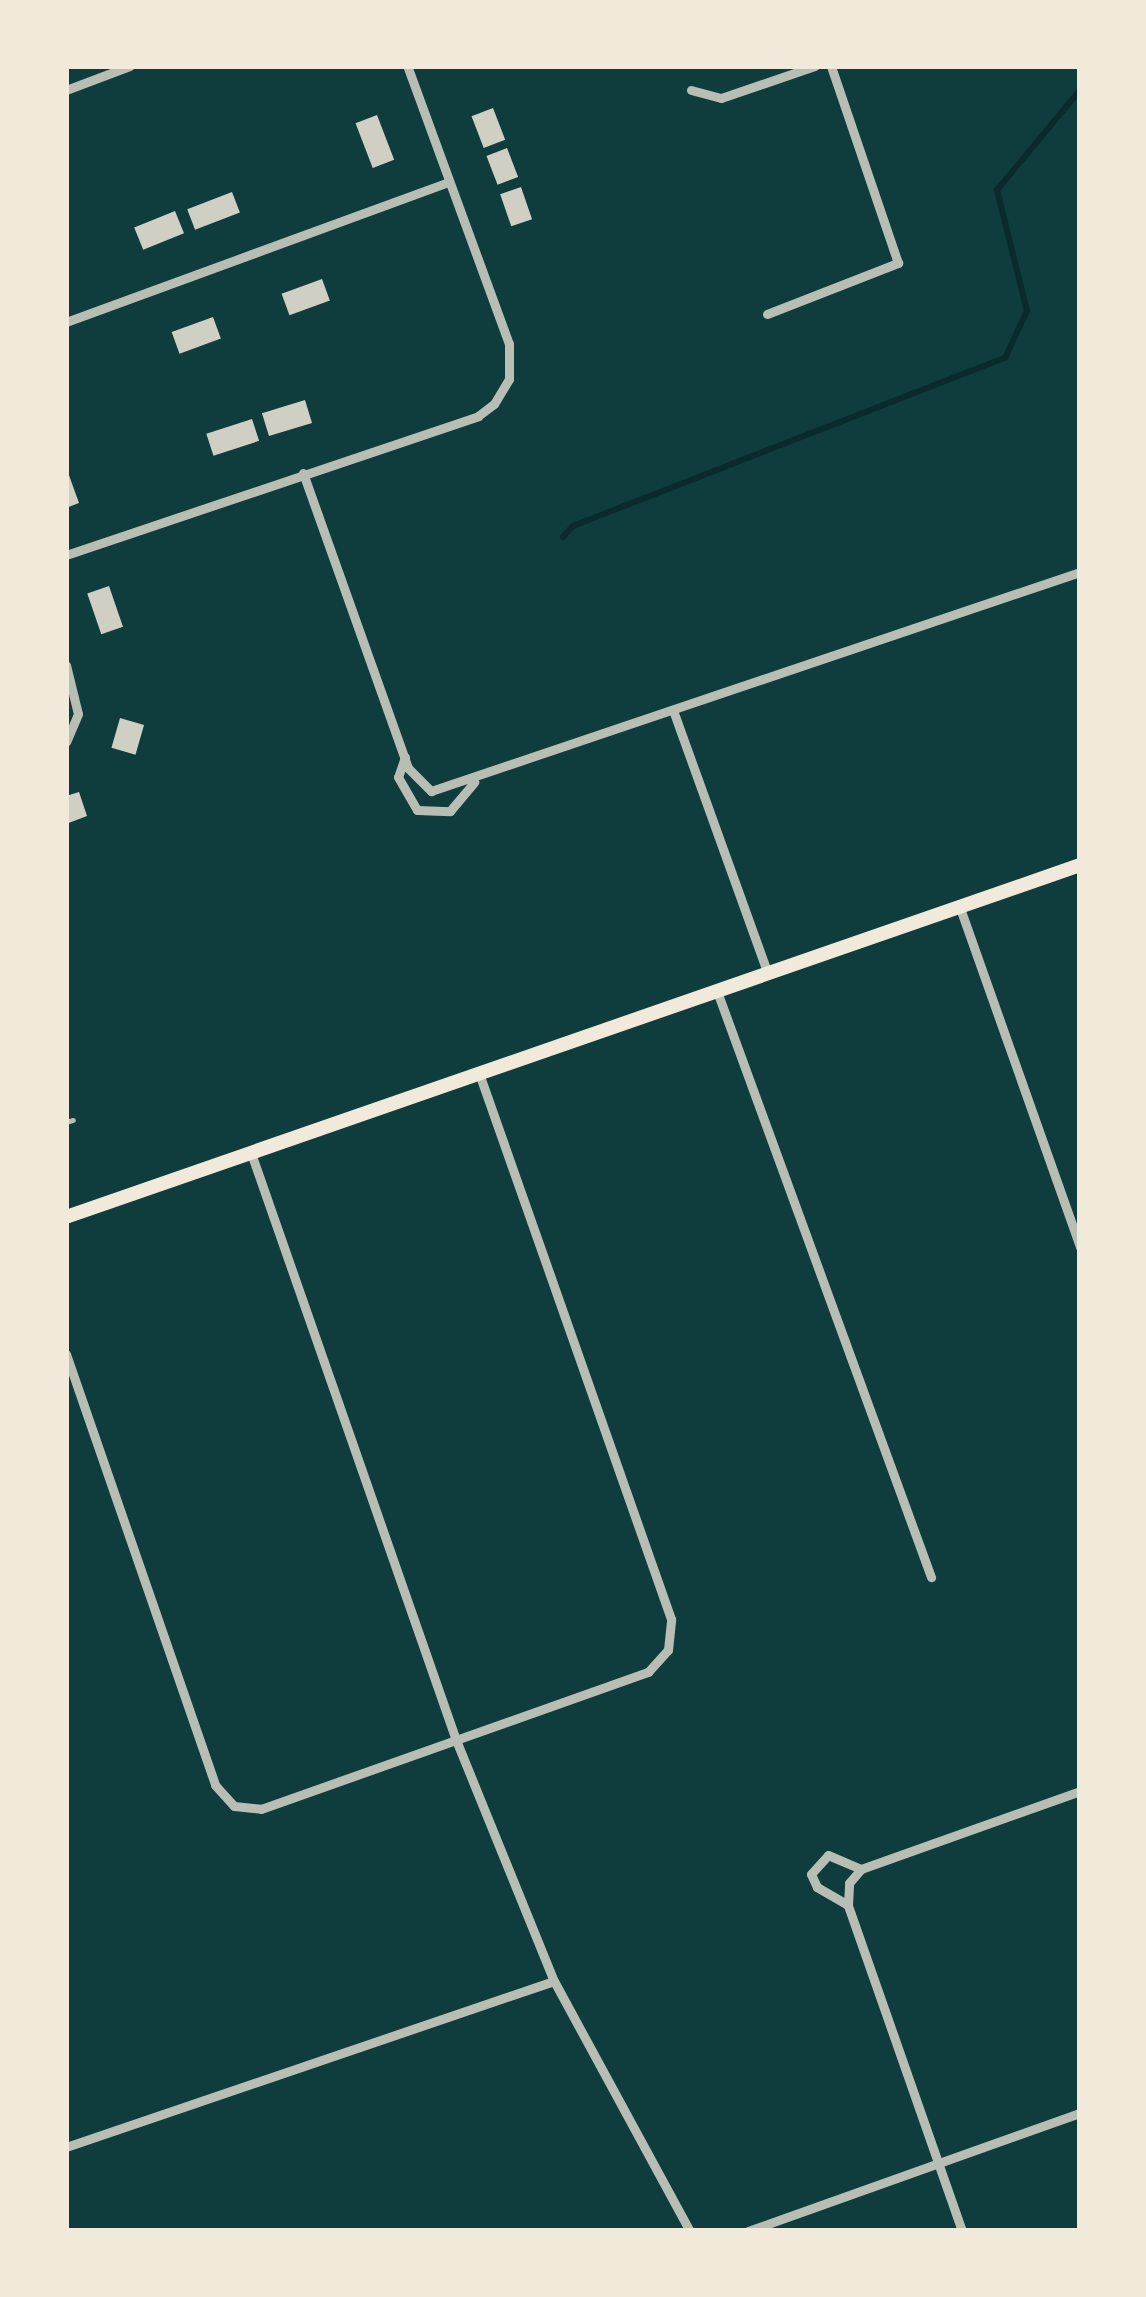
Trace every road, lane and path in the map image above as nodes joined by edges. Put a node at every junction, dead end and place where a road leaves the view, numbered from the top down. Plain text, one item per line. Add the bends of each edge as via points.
1 (130, 66) edge
2 (407, 66) edge
3 (815, 66) edge
4 (831, 66) edge
5 (66, 90) edge
6 (691, 90) dead end
7 (448, 182) junction
8 (767, 314) dead end
9 (66, 322) edge
10 (303, 473) junction
11 (66, 555) edge
12 (1080, 572) edge
13 (66, 665) edge
14 (674, 713) junction
15 (66, 742) edge
16 (405, 757) junction
17 (474, 782) junction
18 (1080, 865) edge
19 (960, 908) junction
20 (768, 974) junction
21 (718, 994) junction
22 (480, 1076) junction
23 (250, 1154) junction
24 (66, 1217) edge
25 (1080, 1247) edge
26 (66, 1354) edge
27 (931, 1577) dead end
28 (456, 1740) junction
29 (1080, 1791) edge
30 (860, 1869) junction
31 (848, 1905) junction
32 (554, 1982) junction
33 (1080, 2113) edge
34 (66, 2147) edge
35 (938, 2163) junction
36 (690, 2231) edge
37 (748, 2231) edge
38 (962, 2231) edge

1 - 5 street
2 - 7 street
3 - 6 street via 721,98
4 - 8 street via 898,263
7 - 9 street
7 - 10 street via 509,344 509,379 478,416
10 - 11 street
10 - 16 street
12 - 14 street
13 - 15 street via 78,714
14 - 17 street
14 - 20 street
16 - 17 street via 414,779 431,791
16 - 17 street via 398,777 416,810 450,811
18 - 19 main road
19 - 20 main road
19 - 25 street
20 - 21 main road
21 - 22 main road
21 - 27 street
22 - 23 main road
22 - 28 street via 671,1619 668,1650 648,1672
23 - 24 main road
23 - 28 street
26 - 28 street via 214,1785 234,1805 261,1809
28 - 32 street
29 - 30 street
30 - 31 street via 849,1883
30 - 31 street via 828,1855 811,1874 817,1887
31 - 35 street
32 - 34 street
32 - 36 street
33 - 35 street
35 - 37 street
35 - 38 street

